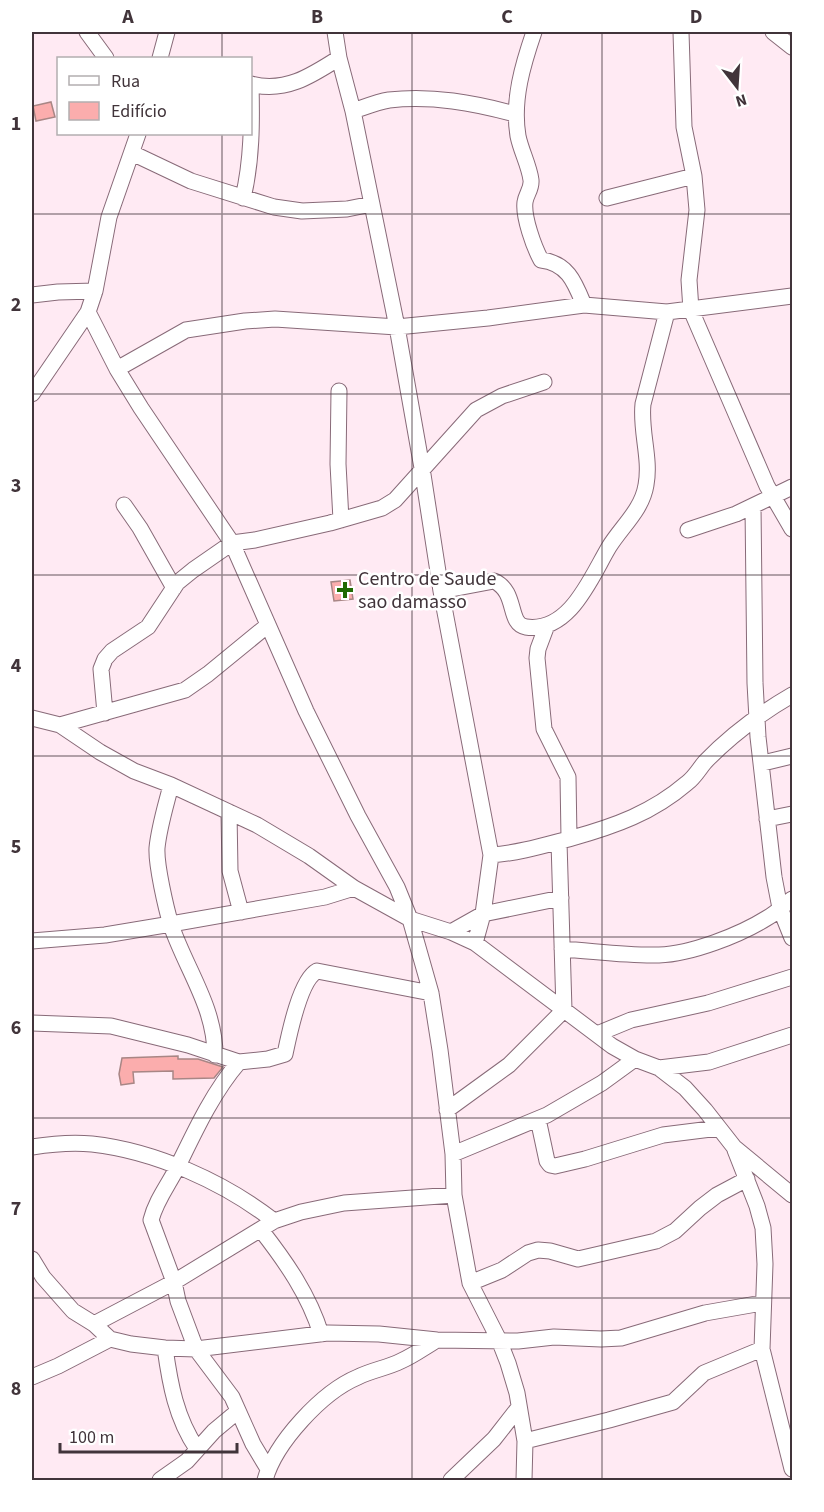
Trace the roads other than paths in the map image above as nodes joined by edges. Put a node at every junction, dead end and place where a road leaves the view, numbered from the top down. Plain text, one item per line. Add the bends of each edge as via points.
1 (87, 32) edge
2 (167, 32) edge
3 (335, 32) edge
4 (534, 32) edge
5 (681, 32) edge
6 (773, 32) edge
7 (792, 47) edge
8 (105, 57) edge
9 (160, 57) edge
10 (339, 58) junction
11 (252, 84) edge
12 (353, 111) junction
13 (515, 114) junction
14 (138, 135) edge
15 (251, 135) edge
16 (132, 153) junction
17 (694, 176) junction
18 (243, 198) junction
19 (607, 198) dead end
20 (372, 204) junction
21 (94, 291) junction
22 (32, 295) edge
23 (792, 296) edge
24 (584, 305) junction
25 (691, 310) junction
26 (88, 312) junction
27 (667, 312) junction
28 (396, 327) junction
29 (117, 369) junction
30 (544, 382) dead end
31 (339, 391) dead end
32 (32, 394) edge
33 (422, 468) junction
34 (792, 487) edge
35 (773, 497) junction
36 (124, 505) dead end
37 (753, 506) junction
38 (341, 520) junction
39 (792, 529) edge
40 (688, 530) dead end
41 (232, 543) junction
42 (174, 588) junction
43 (441, 591) junction
44 (268, 625) junction
45 (547, 626) junction
46 (792, 694) edge
47 (105, 713) junction
48 (758, 716) junction
49 (32, 718) edge
50 (60, 725) junction
51 (792, 756) edge
52 (763, 763) junction
53 (171, 785) junction
54 (230, 812) junction
55 (792, 814) edge
56 (767, 819) junction
57 (564, 840) junction
58 (491, 855) junction
59 (354, 888) junction
60 (561, 898) junction
61 (786, 903) edge
62 (242, 912) junction
63 (483, 914) junction
64 (410, 919) junction
65 (171, 924) junction
66 (451, 932) junction
67 (792, 938) edge
68 (32, 941) edge
69 (475, 943) junction
70 (562, 949) junction
71 (792, 977) edge
72 (430, 993) junction
73 (564, 1010) junction
74 (32, 1023) edge
75 (597, 1034) junction
76 (792, 1035) edge
77 (215, 1055) junction
78 (635, 1059) junction
79 (239, 1062) junction
80 (659, 1068) junction
81 (447, 1110) junction
82 (538, 1119) junction
83 (719, 1128) junction
84 (32, 1147) edge
85 (734, 1147) junction
86 (453, 1154) junction
87 (177, 1167) junction
88 (747, 1179) junction
89 (454, 1195) junction
90 (792, 1195) edge
91 (268, 1225) junction
92 (32, 1259) edge
93 (174, 1282) junction
94 (471, 1283) junction
95 (762, 1303) junction
96 (94, 1324) junction
97 (321, 1334) junction
98 (110, 1339) junction
99 (437, 1340) junction
100 (499, 1340) junction
101 (165, 1348) junction
102 (196, 1349) junction
103 (762, 1349) junction
104 (32, 1377) edge
105 (519, 1407) junction
106 (238, 1411) junction
107 (788, 1424) edge
108 (525, 1441) junction
109 (197, 1449) junction
110 (792, 1469) edge
111 (266, 1475) edge
112 (160, 1480) edge
113 (451, 1480) edge
114 (524, 1480) edge

1 - 8 street
2 - 9 street
3 - 10 street
4 - 13 street via 523,64
5 - 17 street via 684,127
6 - 7 street
10 - 11 street via 286,86
10 - 12 street
12 - 13 street via 387,100 416,99 483,105
12 - 20 street
13 - 24 street via 531,177 525,212 537,252 541,260 559,265 572,276
14 - 16 street
15 - 18 street
16 - 18 street via 191,181
16 - 21 street via 110,217
17 - 19 street
17 - 25 street via 697,210 689,280
18 - 20 street via 302,212
20 - 28 street
21 - 22 street
21 - 26 street
23 - 25 street
24 - 27 street
24 - 28 street
25 - 27 street
25 - 35 street
26 - 29 street
26 - 32 street
27 - 45 street via 643,404 648,465 639,508 574,604
28 - 29 street via 275,319 200,327 186,330
28 - 33 street
29 - 41 street
30 - 33 street via 502,396 476,410
31 - 38 street
33 - 38 street via 395,500
33 - 43 street
34 - 35 street
35 - 37 street
35 - 39 street
36 - 42 street
37 - 40 street
37 - 48 street
38 - 41 street
41 - 42 street
41 - 44 street
42 - 47 street via 148,627 105,659 101,669
43 - 45 street via 494,581 507,591 519,624
43 - 58 street
44 - 47 street via 185,690
44 - 64 street via 306,711
45 - 57 street via 537,658 543,720 548,739 568,777
46 - 48 street
47 - 50 street
48 - 52 street
48 - 57 street via 666,799 633,819
49 - 50 street
50 - 53 street via 134,771
51 - 52 street
52 - 56 street
53 - 54 street
53 - 65 street via 157,849
54 - 59 street via 309,856
54 - 62 street via 230,872
55 - 56 street
56 - 61 street
57 - 58 street
57 - 60 street
58 - 63 street
59 - 62 street
59 - 64 street
60 - 63 street
60 - 70 street
61 - 67 street
61 - 70 street via 740,931 678,952 648,955
62 - 65 street
63 - 66 street
63 - 69 street
64 - 66 street
64 - 72 street
65 - 68 street
65 - 77 street via 212,1023
66 - 69 street
69 - 73 street
70 - 73 street
71 - 75 street via 708,1003 631,1020
72 - 79 street via 317,971 306,984 285,1054
72 - 81 street
73 - 75 street
73 - 81 street via 514,1061
74 - 77 street via 111,1026
75 - 78 street
76 - 80 street via 709,1062
77 - 79 street
78 - 80 street
78 - 82 street via 602,1083
79 - 87 street via 192,1134
80 - 83 street via 685,1088
81 - 86 street
82 - 83 street via 547,1161 555,1166 663,1135
82 - 86 street
83 - 85 street
84 - 87 street via 90,1144 121,1149
85 - 88 street
85 - 90 street
86 - 89 street
87 - 91 street via 252,1204
87 - 93 street via 151,1220
88 - 94 street via 717,1195 675,1231 656,1241 578,1259 538,1250
88 - 95 street via 763,1228
89 - 91 street via 344,1203 301,1212
89 - 94 street
91 - 93 street
91 - 97 street via 315,1313
92 - 96 street via 73,1311
93 - 96 street
93 - 102 street
94 - 100 street
95 - 100 street via 705,1313 621,1338
95 - 103 street
96 - 98 street
97 - 99 street
97 - 102 street
98 - 101 street
98 - 104 street
99 - 100 street
99 - 111 street via 401,1361 358,1376 328,1395 292,1432
100 - 105 street
101 - 102 street
101 - 109 street via 174,1403 185,1432
102 - 106 street
103 - 107 street via 767,1374
103 - 108 street via 704,1373 673,1402
105 - 108 street
105 - 113 street via 494,1439
106 - 109 street
106 - 111 street
107 - 110 street
108 - 114 street
109 - 112 street

